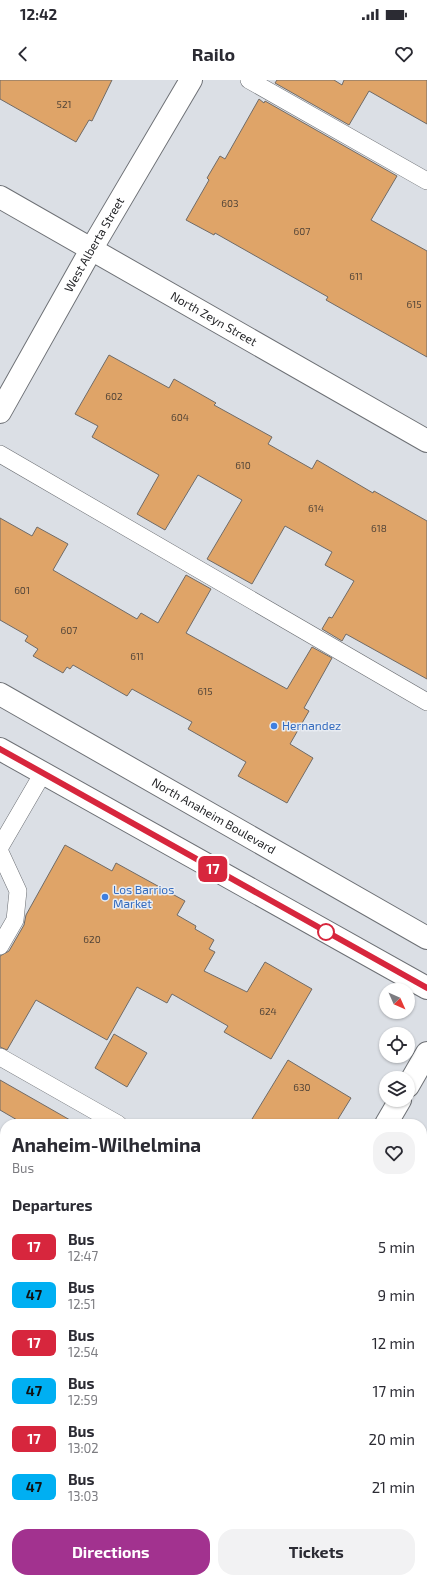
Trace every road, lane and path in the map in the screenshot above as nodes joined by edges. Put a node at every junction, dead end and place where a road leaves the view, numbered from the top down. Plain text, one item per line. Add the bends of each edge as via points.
1 (191, 80) edge
2 (249, 80) edge
3 (427, 181) edge
4 (0, 197) edge
5 (92, 248) junction
6 (0, 412) edge
7 (427, 441) edge
8 (0, 454) edge
9 (0, 694) edge
10 (427, 702) edge
11 (0, 749) edge
12 (43, 773) junction
13 (0, 847) edge
14 (0, 852) edge
15 (427, 938) edge
16 (0, 946) edge
17 (427, 988) edge
18 (427, 1053) edge
19 (0, 1057) edge
20 (415, 1074) edge
21 (396, 1107) edge
22 (96, 1119) edge
23 (389, 1119) edge

1 - 5 street, West Alberta Street
2 - 3 lane
4 - 5 street, North Zeyn Street
5 - 6 street, West Alberta Street
5 - 7 street, North Zeyn Street
8 - 10 lane
9 - 15 street, North Anaheim Boulevard
11 - 12 street
12 - 13 lane
12 - 17 street
14 - 16 lane via 18,891 14,920
18 - 20 street
19 - 22 lane
21 - 23 street

